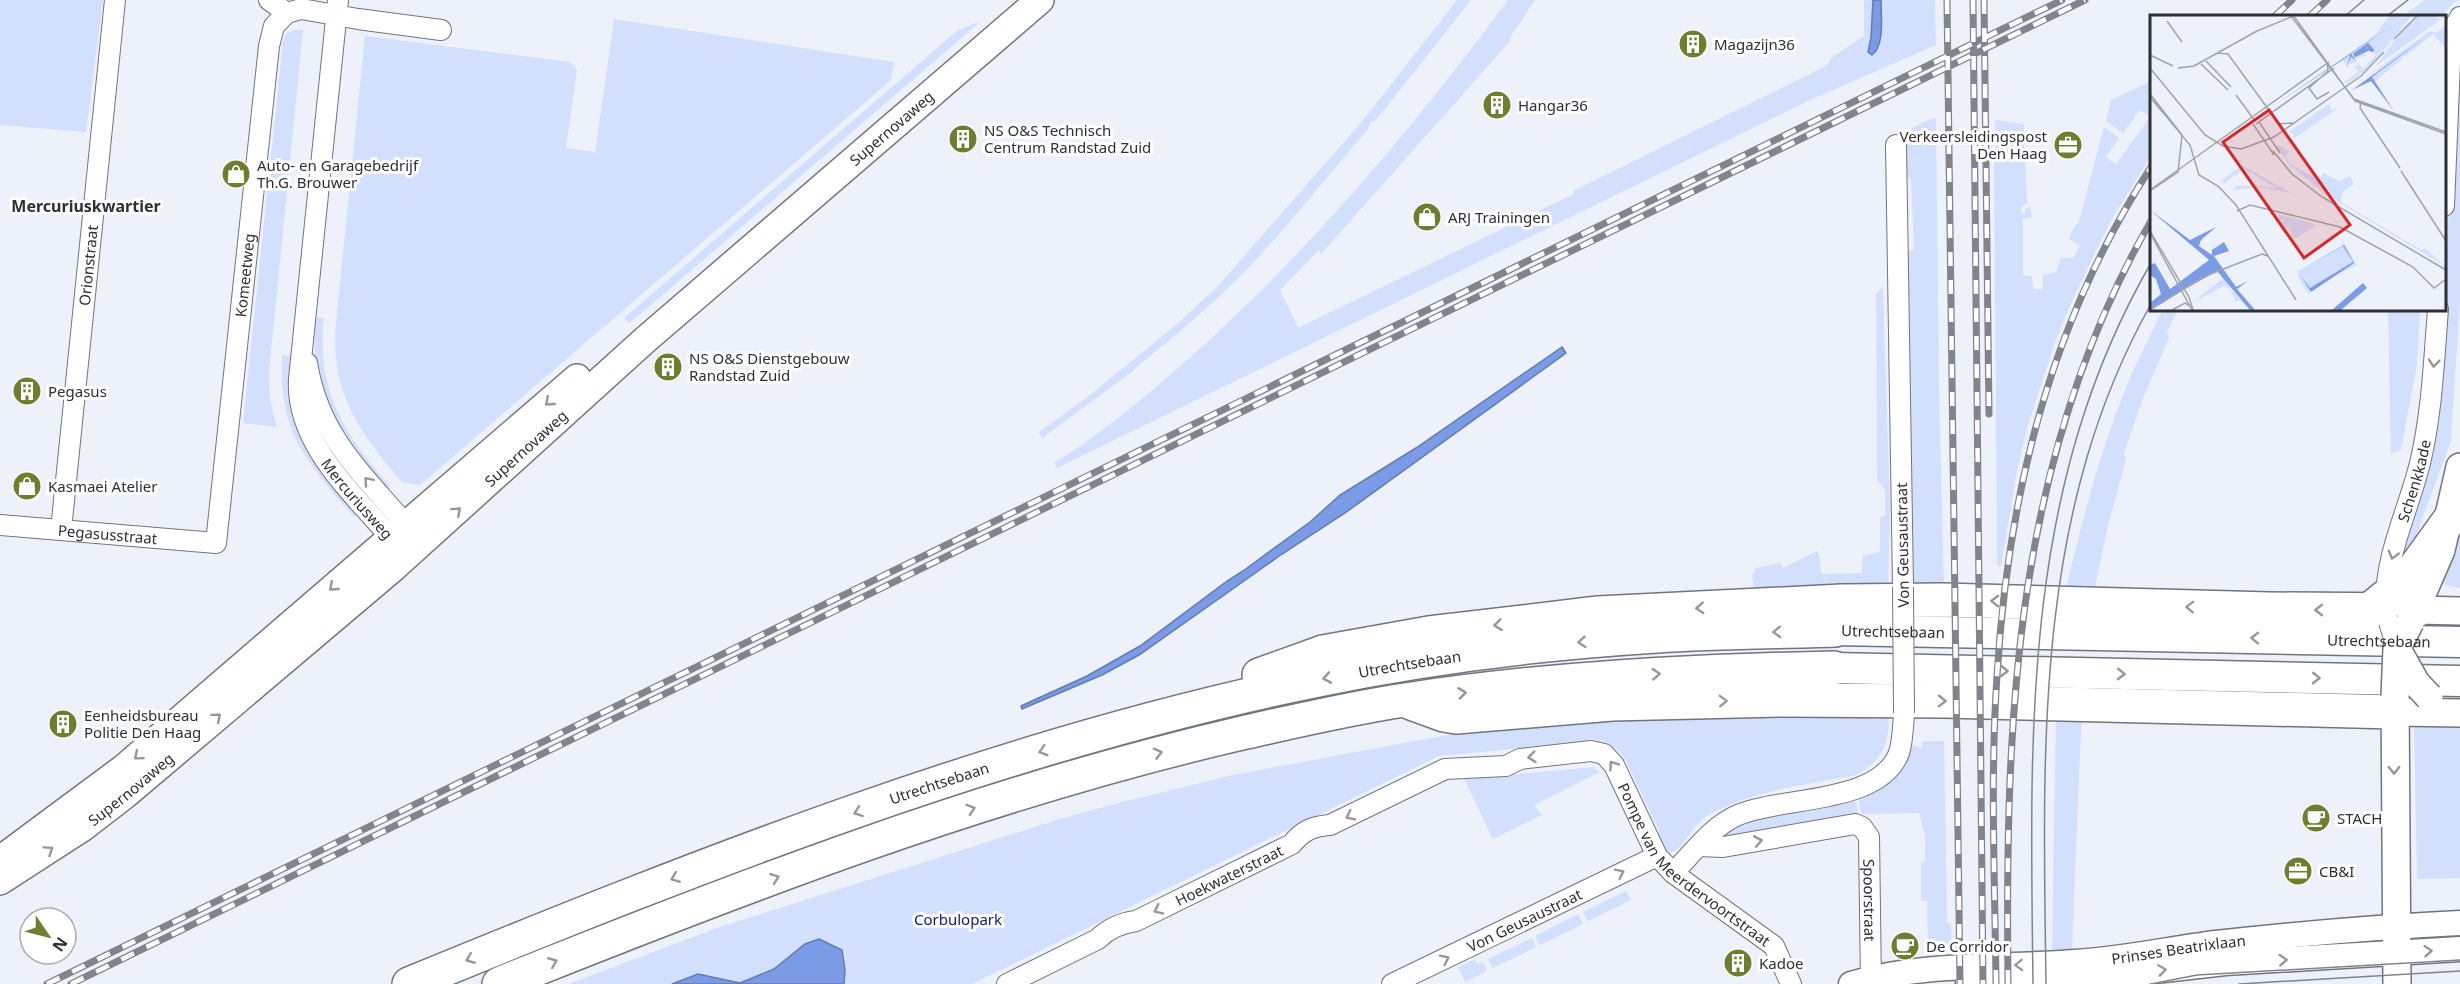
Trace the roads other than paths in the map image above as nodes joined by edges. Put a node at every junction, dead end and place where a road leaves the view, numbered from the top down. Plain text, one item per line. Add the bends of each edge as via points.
1 (115, 0) edge
2 (269, 0) edge
3 (1015, 0) edge
4 (1040, 0) edge
5 (337, 7) edge
6 (287, 14) junction
7 (2460, 17) edge
8 (441, 30) dead end
9 (1896, 145) dead end
10 (2445, 182) edge
11 (2438, 310) edge
12 (2460, 467) edge
13 (2450, 519) joint
14 (0, 525) edge
15 (61, 530) junction
16 (403, 538) junction
17 (216, 543) joint
18 (2460, 610) edge
19 (2393, 612) junction
20 (1835, 630) joint
21 (2460, 642) edge
22 (2397, 648) junction
23 (1834, 669) joint
24 (2460, 681) edge
25 (1404, 700) junction
26 (2394, 704) junction
27 (2444, 707) edge
28 (1115, 728) junction
29 (1591, 752) joint
30 (1700, 846) junction
31 (1657, 855) junction
32 (1, 864) edge
33 (1673, 873) junction
34 (2460, 923) edge
35 (2396, 926) junction
36 (2460, 949) edge
37 (2396, 954) junction
38 (1903, 978) edge
39 (1864, 982) edge
40 (409, 984) edge
41 (499, 984) edge
42 (1007, 984) edge
43 (1392, 984) edge
44 (1791, 984) edge
45 (2397, 984) edge

1 - 15 street, Orionstraat
2 - 6 street
3 -> 16 main road, Supernovaweg
16 -> 4 main road, Supernovaweg via 666,321
5 - 6 street via 301,9
5 - 8 street
5 - 16 street, Mercuriusweg via 303,337 322,417
6 - 17 street, Komeetweg via 274,26 269,46
7 - 10 street via 2451,39
9 - 30 street, Von Geusaustraat, bridge via 1904,713 1899,754 1878,780 1855,789 1738,815
11 -> 19 street, Schenkkade via 2420,462 2387,575
12 - 13 main road
13 - 19 highway via 2406,580
14 - 15 street, Pegasusstraat
15 - 17 street, Pegasusstraat
16 - 32 main road, Supernovaweg via 126,794 82,828
18 - 19 main road
19 - 22 main road, Schenkkade, bridge
19 -> 28 highway via 1942,600 1598,613 1429,633 1323,652
21 -> 20 main road, Utrechtsebaan
20 -> 28 highway, Utrechtsebaan via 1660,636 1473,655 1319,680
22 - 26 main road, Schenkkade, bridge
22 - 27 main road, bridge via 2416,683
23 -> 24 main road
25 -> 23 highway via 1603,677
25 -> 26 highway via 1456,717 1612,705 1782,700
41 -> 25 highway via 742,890 1018,793 1186,746
26 - 27 main road
26 -> 35 main road, Schenkkade
28 -> 40 highway, Utrechtsebaan via 881,804 694,871
31 -> 29 street, Pompe van Meerdervoortstraat via 1614,765 1604,754
29 -> 42 street, Hoekwaterstraat via 1520,759 1506,766 1445,769 1330,825 1300,834 1292,844 1136,921 1122,923
30 - 33 street, Von Geusaustraat
30 -> 39 street, Spoorstraat via 1723,847 1855,824 1862,827 1869,837
31 - 33 street, Pompe van Meerdervoortstraat
43 -> 31 street, Von Geusaustraat
33 - 44 street, Pompe van Meerdervoortstraat via 1774,946
34 - 35 street, Prinses Beatrixlaan
35 - 37 main road, Schenkkade
35 -> 38 street, Prinses Beatrixlaan via 2260,938 2078,962 1925,968
37 -> 36 street, Prinses Beatrixlaan
38 -> 37 street, Prinses Beatrixlaan via 2068,981 2225,963
37 - 45 main road, Schenkkade
38 - 39 street

